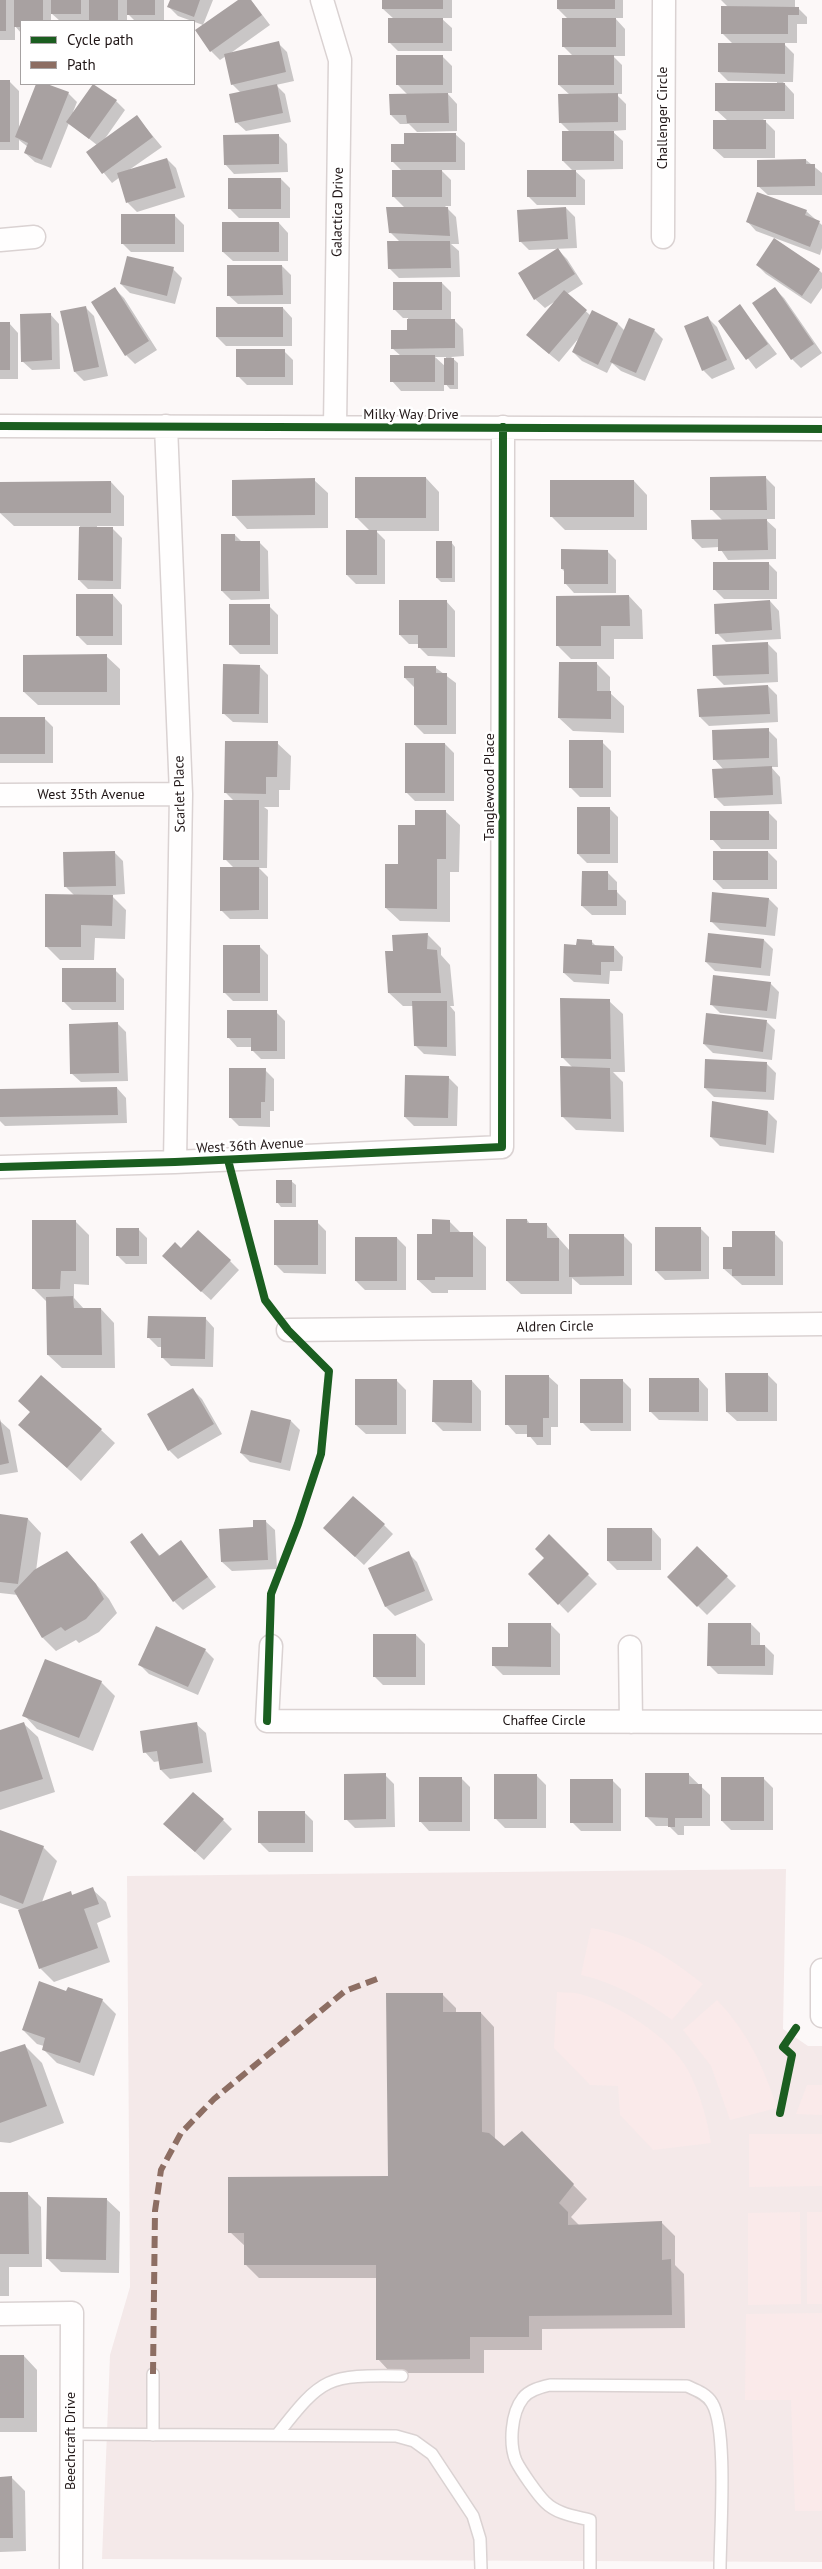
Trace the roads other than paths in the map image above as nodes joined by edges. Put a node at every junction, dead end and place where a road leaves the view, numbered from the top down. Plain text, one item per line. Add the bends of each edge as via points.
1 (322, 0) edge
2 (664, 0) edge
3 (663, 237) dead end
4 (34, 238) dead end
5 (0, 240) edge
6 (0, 426) edge
7 (166, 426) junction
8 (336, 427) junction
9 (503, 427) junction
10 (822, 429) edge
11 (181, 794) junction
12 (0, 795) edge
13 (502, 1147) joint
14 (175, 1162) junction
15 (0, 1167) edge
16 (822, 1324) edge
17 (288, 1330) dead end
18 (271, 1646) dead end
19 (630, 1648) dead end
20 (631, 1722) junction
21 (822, 1722) edge
22 (822, 1970) edge
23 (821, 2016) edge
24 (0, 2314) edge
25 (153, 2374) dead end
26 (402, 2376) dead end
27 (71, 2434) junction
28 (153, 2435) junction
29 (277, 2435) junction
30 (71, 2569) edge
31 (481, 2569) edge
32 (590, 2569) edge
33 (720, 2569) edge

1 - 8 street, Galactica Drive via 340,60
2 - 3 street, Challenger Circle
4 - 5 street
6 - 7 street, Milky Way Drive
7 - 8 street, Milky Way Drive
7 - 11 street, Scarlet Place
8 - 9 street, Milky Way Drive
9 - 10 street, Milky Way Drive
9 - 13 street, Tanglewood Place
11 - 12 street, West 35th Avenue
11 - 14 street, Scarlet Place
13 - 14 street, West 36th Avenue
14 - 15 street, West 36th Avenue
16 - 17 street, Aldren Circle
18 - 20 street, Chaffee Circle via 267,1721
19 - 20 street
20 - 21 street, Chaffee Circle
22 - 23 street
24 - 27 street, Beechcraft Drive via 72,2313
25 - 28 lane
26 - 29 lane via 352,2375 332,2380 302,2403
27 - 28 lane
27 - 30 street, Beechcraft Drive
28 - 29 lane
29 - 31 lane via 396,2436 414,2441 432,2454 473,2516 480,2538
32 - 33 lane via 590,2520 559,2512 544,2502 516,2462 512,2446 516,2411 523,2397 538,2388 550,2385 687,2386 702,2393 712,2403 719,2421 722,2448

